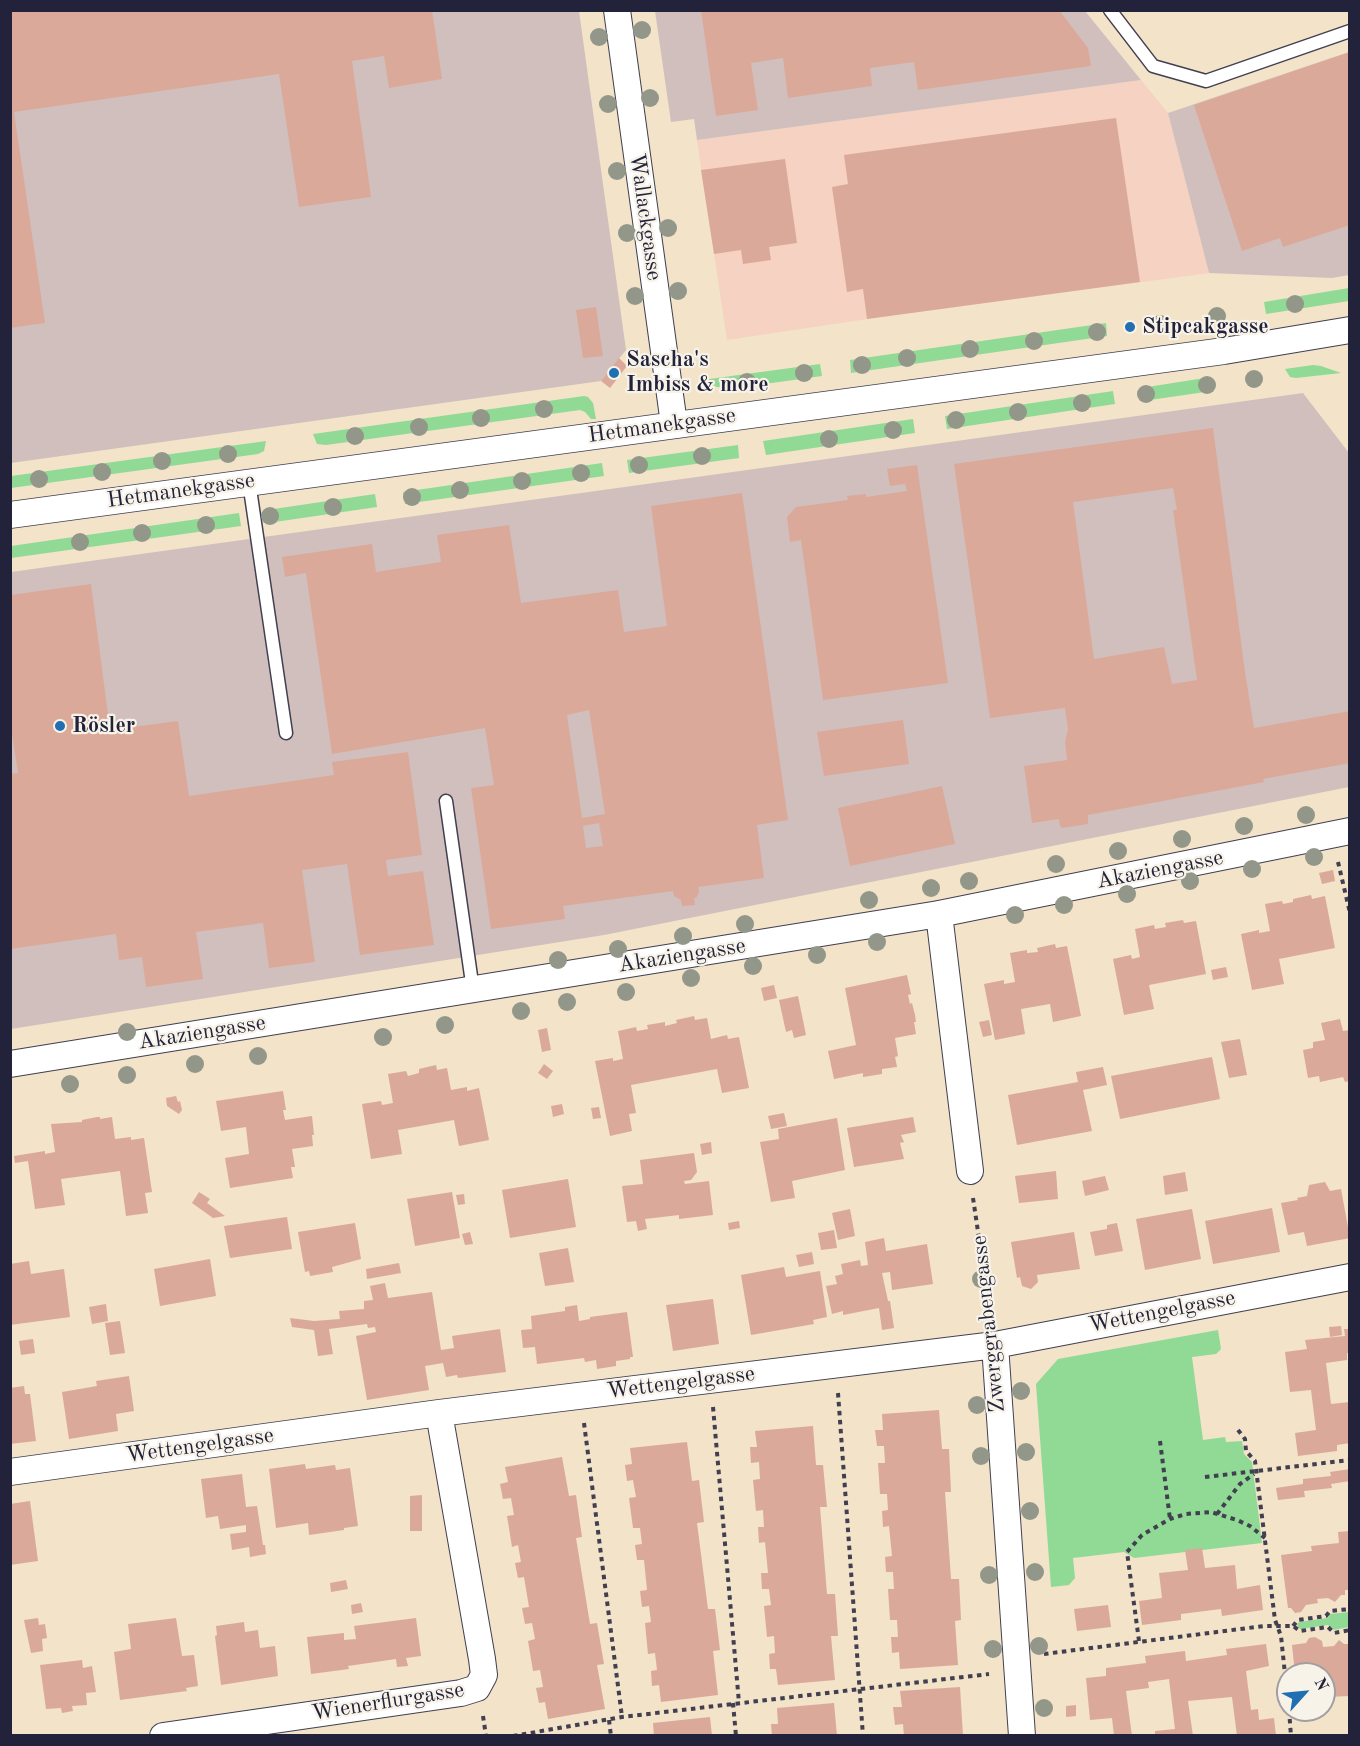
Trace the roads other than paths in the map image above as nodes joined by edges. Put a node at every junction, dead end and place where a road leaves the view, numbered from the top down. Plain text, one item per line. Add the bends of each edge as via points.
1 (617, 10) edge
2 (1110, 10) edge
3 (1350, 31) edge
4 (1350, 330) edge
5 (674, 424) junction
6 (249, 482) junction
7 (10, 514) edge
8 (286, 733) dead end
9 (446, 801) dead end
10 (1341, 833) edge
11 (939, 914) junction
12 (472, 990) junction
13 (10, 1064) edge
14 (969, 1171) road end
15 (1350, 1277) edge
16 (994, 1345) junction
17 (439, 1413) junction
18 (10, 1472) edge
19 (163, 1736) edge
20 (1022, 1736) edge

1 - 5 street, Wallackgasse
2 - 3 lane via 1153,66 1206,81
4 - 5 street, Hetmanekgasse via 1224,351
5 - 6 street, Hetmanekgasse
6 - 7 street, Hetmanekgasse
6 - 8 lane
9 - 12 lane
10 - 11 street, Akaziengasse
11 - 12 street, Akaziengasse
11 - 14 street
12 - 13 street, Akaziengasse
15 - 16 street, Wettengelgasse
16 - 17 street, Wettengelgasse
16 - 20 street, Zwerggrabengasse
17 - 18 street, Wettengelgasse
17 - 19 street, Wienerflurgasse via 482,1659 484,1675 477,1688 461,1694

